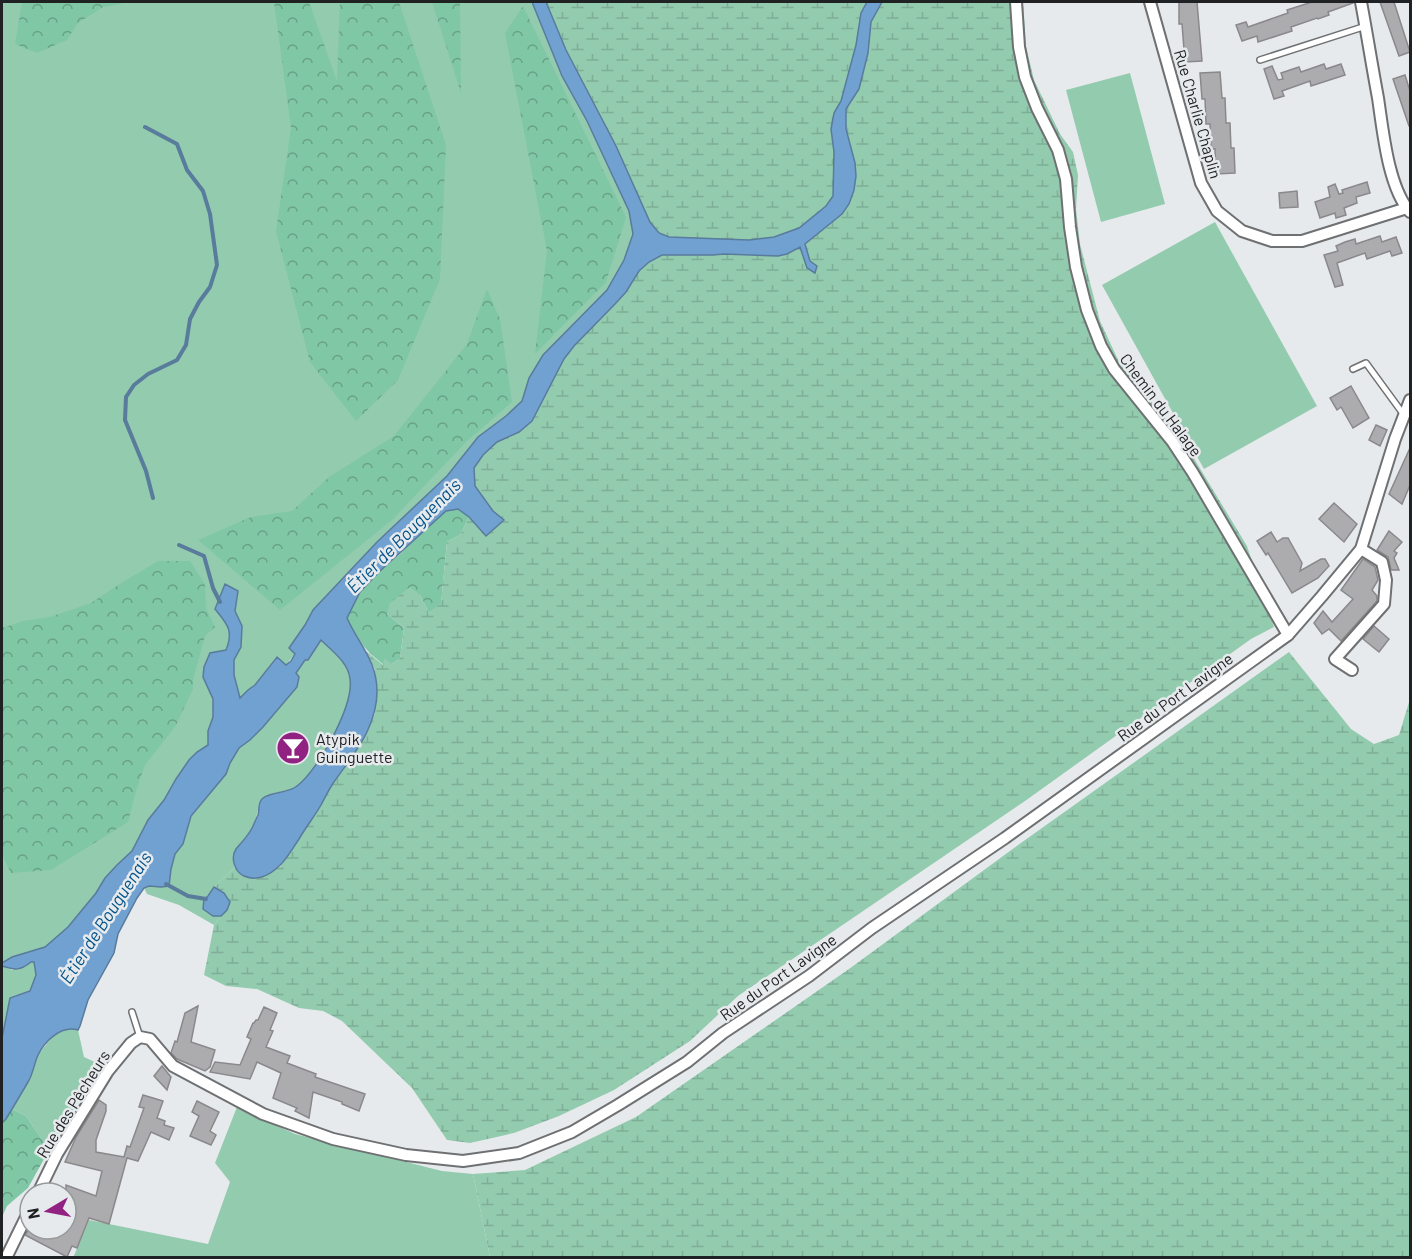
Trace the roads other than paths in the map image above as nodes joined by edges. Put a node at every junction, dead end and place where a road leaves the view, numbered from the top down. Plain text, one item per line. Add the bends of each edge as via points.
1 (1016, 2) edge
2 (1150, 2) edge
3 (1361, 2) edge
4 (1366, 26) junction
5 (1260, 60) dead end
6 (1409, 210) edge
7 (1353, 369) dead end
8 (1410, 400) edge
9 (1407, 418) edge
10 (1361, 549) junction
11 (1288, 635) junction
12 (1352, 670) dead end
13 (132, 1012) dead end
14 (140, 1037) junction
15 (44, 1181) edge
16 (18, 1233) edge
17 (6, 1257) edge

1 - 11 street, Chemin du Halage via 1025,77 1058,150 1066,179 1076,267 1101,346 1193,473
2 - 6 street, Rue Charlie Chaplin via 1200,183 1217,211 1242,231 1272,241 1302,241
3 - 4 street
4 - 5 lane
4 - 6 street via 1394,184
7 - 9 lane via 1366,363
8 - 9 street, Rue du Port Lavigne
9 - 10 street, Rue du Port Lavigne via 1395,439
10 - 11 street, Rue du Port Lavigne
10 - 12 street via 1382,562 1386,580 1384,604 1335,659
11 - 14 street, Rue du Port Lavigne via 687,1062 572,1132 519,1153 463,1161 406,1155 333,1139 263,1114 173,1066 150,1039
13 - 14 lane
14 - 15 street, Rue des Pêcheurs via 108,1071
16 - 17 street

